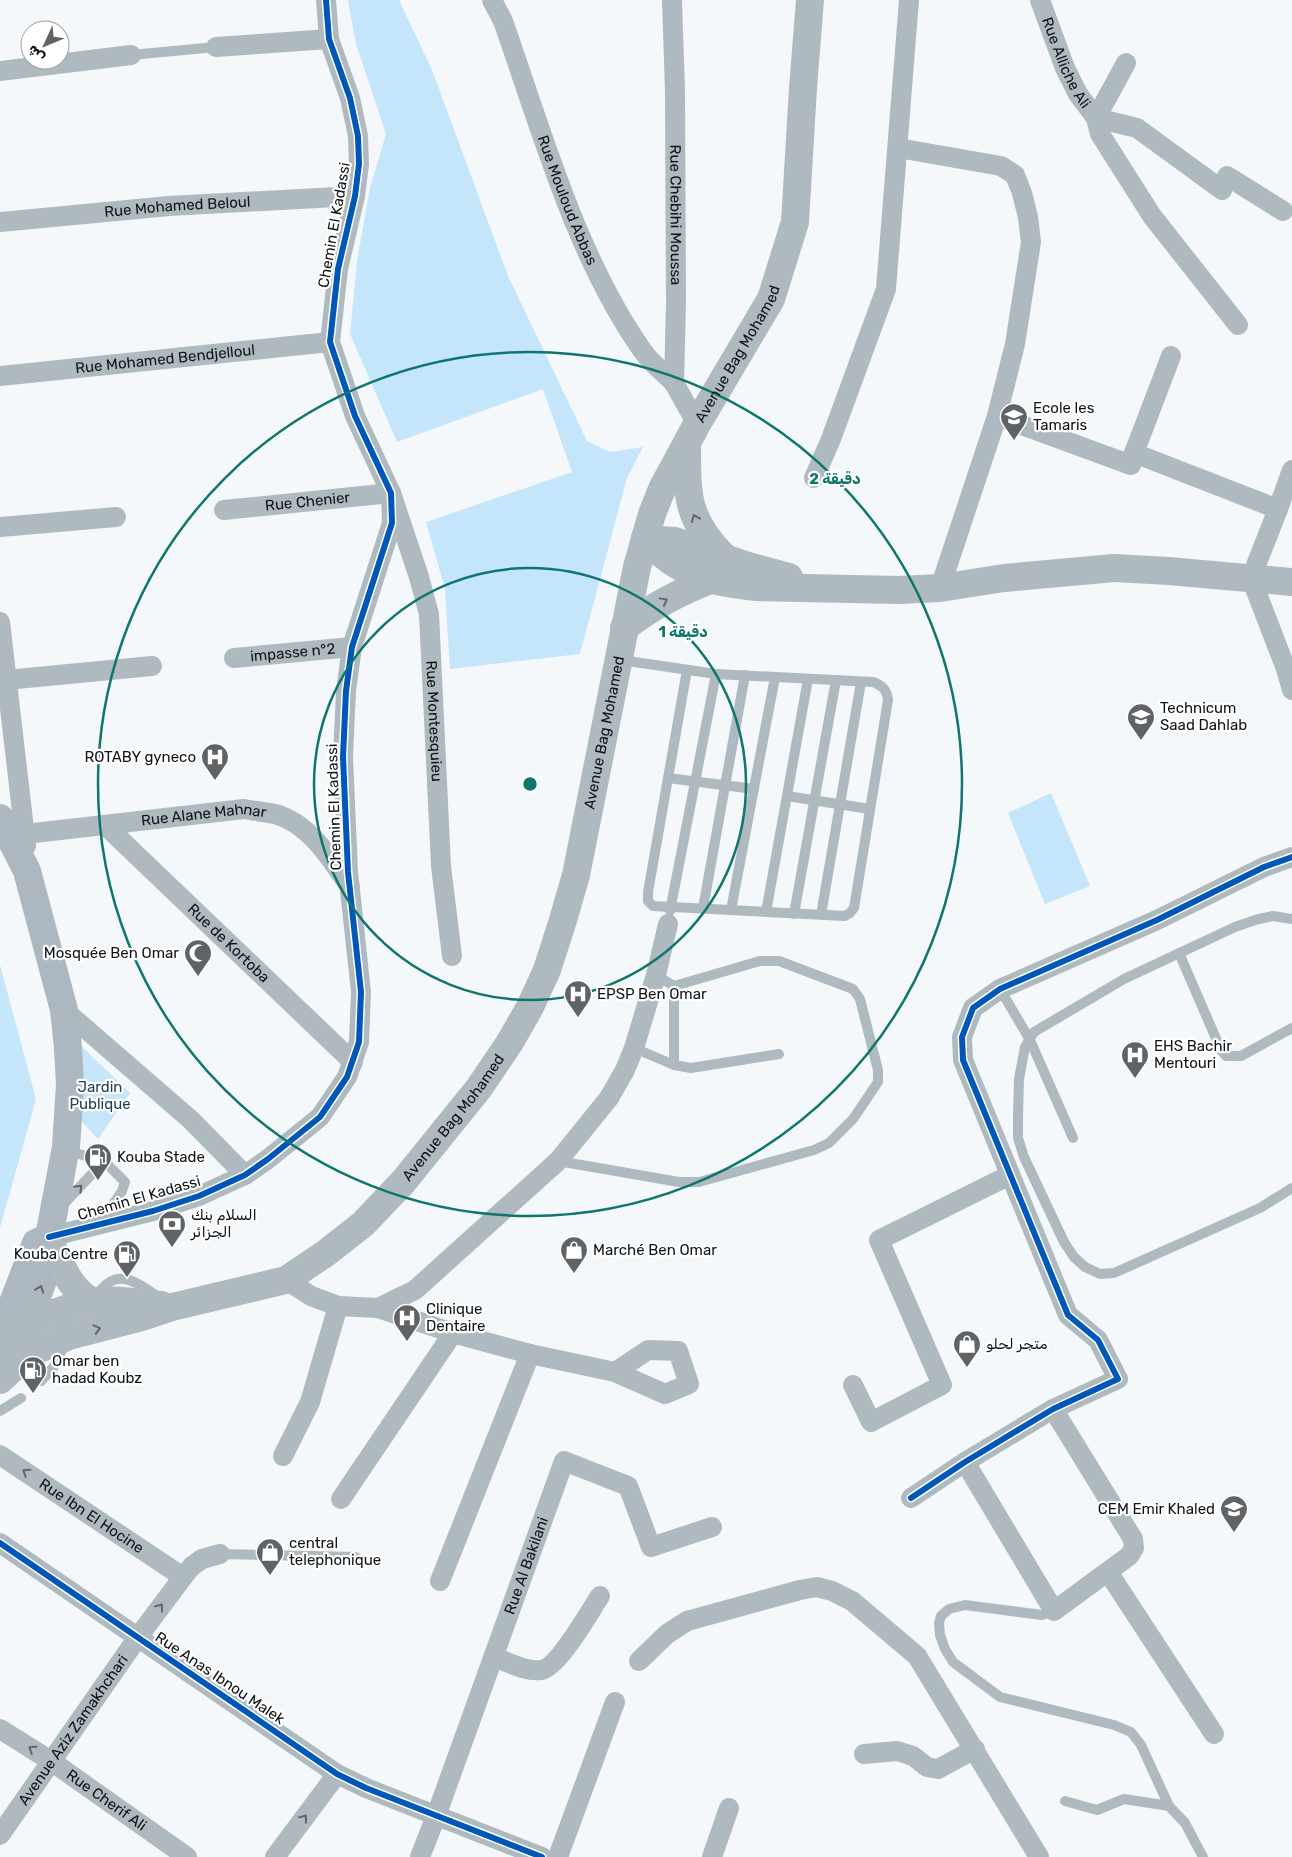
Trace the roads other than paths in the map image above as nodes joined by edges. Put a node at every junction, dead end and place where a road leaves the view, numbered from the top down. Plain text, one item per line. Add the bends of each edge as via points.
1 (326, 0) edge
2 (492, 0) edge
3 (810, 0) edge
4 (909, 0) edge
5 (1040, 0) edge
6 (670, 4) edge
7 (329, 39) junction
8 (216, 48) joint
9 (131, 55) joint
10 (1126, 64) dead end
11 (0, 71) edge
12 (1096, 118) junction
13 (898, 148) junction
14 (355, 196) junction
15 (1283, 211) dead end
16 (0, 222) edge
17 (1238, 325) dead end
18 (330, 342) junction
19 (1171, 356) dead end
20 (0, 376) edge
21 (674, 383) junction
22 (997, 416) junction
23 (692, 434) junction
24 (1134, 454) junction
25 (1292, 470) edge
26 (814, 478) dead end
27 (391, 493) junction
28 (1278, 509) junction
29 (224, 510) dead end
30 (116, 517) dead end
31 (0, 527) edge
32 (644, 539) junction
33 (717, 568) junction
34 (1251, 578) junction
35 (1292, 582) edge
36 (940, 588) junction
37 (1292, 595) edge
38 (0, 622) edge
39 (624, 628) junction
40 (352, 648) junction
41 (234, 658) dead end
42 (617, 659) junction
43 (152, 666) dead end
44 (687, 670) junction
45 (716, 674) junction
46 (745, 675) junction
47 (775, 677) junction
48 (808, 679) junction
49 (6, 680) junction
50 (836, 680) junction
51 (861, 682) junction
52 (1292, 690) edge
53 (668, 778) junction
54 (695, 782) junction
55 (725, 786) junction
56 (754, 789) junction
57 (787, 796) junction
58 (815, 800) junction
59 (840, 804) junction
60 (870, 809) junction
61 (0, 818) edge
62 (105, 825) junction
63 (25, 834) junction
64 (1292, 857) edge
65 (27, 871) junction
66 (351, 889) junction
67 (703, 908) junction
68 (731, 910) junction
69 (766, 912) junction
70 (794, 914) junction
71 (821, 915) junction
72 (670, 916) junction
73 (1292, 919) edge
74 (1179, 953) junction
75 (452, 956) dead end
76 (656, 975) junction
77 (674, 986) junction
78 (1000, 989) junction
79 (64, 1010) junction
80 (1292, 1028) edge
81 (1030, 1040) junction
82 (634, 1048) junction
83 (779, 1054) dead end
84 (353, 1062) junction
85 (674, 1065) junction
86 (1073, 1138) dead end
87 (66, 1147) junction
88 (104, 1161) junction
89 (558, 1161) junction
90 (245, 1175) junction
91 (1010, 1175) junction
92 (1292, 1188) edge
93 (100, 1224) junction
94 (52, 1234) junction
95 (286, 1280) junction
96 (93, 1302) junction
97 (338, 1306) junction
98 (172, 1307) junction
99 (378, 1308) junction
100 (453, 1333) junction
101 (11, 1335) edge
102 (69, 1336) junction
103 (530, 1354) junction
104 (17, 1365) edge
105 (615, 1372) dead end
106 (41, 1381) dead end
107 (854, 1385) dead end
108 (21, 1398) dead end
109 (1053, 1410) junction
110 (0, 1411) edge
111 (0, 1455) edge
112 (283, 1456) dead end
113 (965, 1462) junction
114 (911, 1498) dead end
115 (341, 1499) dead end
116 (712, 1527) dead end
117 (0, 1543) edge
118 (220, 1554) joint
119 (356, 1557) dead end
120 (1108, 1572) junction
121 (183, 1577) junction
122 (440, 1581) dead end
123 (600, 1596) dead end
124 (1054, 1611) junction
125 (138, 1637) junction
126 (494, 1657) junction
127 (639, 1661) dead end
128 (615, 1702) dead end
129 (0, 1728) edge
130 (1214, 1734) dead end
131 (975, 1749) junction
132 (864, 1754) dead end
133 (51, 1761) junction
134 (337, 1774) junction
135 (1064, 1801) dead end
136 (1170, 1806) junction
137 (729, 1808) dead end
138 (436, 1816) junction
139 (0, 1836) edge
140 (186, 1857) edge
141 (275, 1857) edge
142 (420, 1857) edge
143 (542, 1857) edge
144 (558, 1857) edge
145 (712, 1857) edge
146 (1039, 1857) edge
147 (1203, 1857) edge

1 - 7 street, Chemin El Kadassi
2 - 21 street, Rue Mouloud Abbas via 503,21 565,196 600,281 643,352
3 - 23 main road, Avenue Bag Mohamed via 795,222 771,298
4 - 13 street
5 - 12 street, Rue Alliche Ali via 1065,68 1078,94
6 - 21 street, Rue Chebihi Moussa via 676,302
7 - 8 street
7 - 14 street, Chemin El Kadassi via 350,98 358,136
8 - 9 lane
9 - 11 street
10 - 12 street, Rue Alliche Ali
12 - 15 street via 1137,128 1222,190 1227,176
12 - 17 street via 1100,134 1152,216
13 - 22 street via 1001,166 1015,175 1022,193 1031,242 1015,344
13 - 26 street via 886,289
14 - 16 street, Rue Mohamed Beloul via 169,206
14 - 18 street, Chemin El Kadassi via 338,269
18 - 20 street, Rue Mohamed Bendjelloul
18 - 27 street, Chemin El Kadassi via 355,416
19 - 24 street
21 - 23 street
22 - 24 street via 1130,466
22 - 36 street
23 - 32 main road, Avenue Bag Mohamed via 662,489
33 -> 23 main road via 692,512 688,495
24 - 28 street
25 - 28 street
27 - 29 street, Rue Chenier
27 - 40 street, Chemin El Kadassi via 392,523
27 - 75 street, Rue Montesquieu via 429,614 441,866
28 - 34 street
30 - 31 street
32 - 33 main road via 675,541
32 - 39 main road, Avenue Bag Mohamed
33 - 36 main road via 766,571 852,589
39 -> 33 main road
34 - 35 main road
34 - 36 main road via 1114,568 1004,578
34 - 37 main road
34 - 52 street
38 - 49 street
39 - 42 main road, Avenue Bag Mohamed
40 - 41 street, impasse n°2
40 - 66 street, Chemin El Kadassi via 343,757
42 - 44 lane
42 - 95 main road, Avenue Bag Mohamed via 576,875 547,970 530,1008 479,1088 403,1182 362,1224
43 - 49 street
44 - 45 lane
44 - 53 lane
45 - 46 lane
45 - 54 lane
46 - 47 lane
46 - 55 lane
47 - 48 lane
47 - 56 lane
48 - 50 lane
48 - 57 lane
49 - 63 street
50 - 51 lane
50 - 58 lane
51 - 59 lane
51 - 60 lane via 882,685 888,700
53 - 54 lane
53 - 72 lane via 648,901
54 - 55 lane
54 - 72 lane
55 - 56 lane
55 - 67 lane
56 - 68 lane
57 - 58 lane
57 - 69 lane
58 - 59 lane
58 - 70 lane
59 - 60 lane
59 - 71 lane
60 - 71 lane via 854,908 845,916
61 - 65 main road
62 - 63 street, Rue Alane Mahnar
62 - 66 street, Rue Alane Mahnar via 244,809 276,814 302,828 326,853
62 - 84 street, Rue de Kortoba
63 - 65 street
64 - 78 street
65 - 79 main road
66 - 84 street, Chemin El Kadassi via 361,992 359,1042
67 - 68 lane
67 - 72 lane
68 - 69 lane
69 - 70 lane
70 - 71 lane
72 - 76 street
73 - 74 lane via 1273,916 1255,920
74 - 80 lane via 1226,1056 1241,1056
74 - 81 lane via 1103,990 1034,1032
76 - 77 lane
76 - 82 street
77 - 85 lane
77 - 89 lane via 760,961 779,961 853,989 863,1008 878,1082 853,1119 829,1143 699,1182 679,1182
78 - 81 lane
78 - 91 street via 972,1008 962,1037 963,1060
79 - 87 main road via 70,1085
79 - 90 street via 191,1120
81 - 86 lane
81 - 92 lane via 1025,1047 1019,1079 1018,1138 1024,1158 1064,1242 1085,1267 1100,1274 1114,1273 1260,1208
82 - 85 lane
82 - 89 street via 609,1098
83 - 85 lane via 691,1068
84 - 90 street, Chemin El Kadassi via 347,1077 320,1117
87 - 88 lane
87 - 94 main road
88 - 93 lane via 125,1182
94 -> 88 lane
89 - 99 street via 415,1290
90 - 93 street, Chemin El Kadassi via 199,1196
91 - 107 street via 880,1240 942,1385 871,1422
91 - 109 street via 1068,1315 1098,1340 1118,1379
93 - 94 street, Chemin El Kadassi
94 - 96 main road via 68,1279 82,1296
94 - 101 main road
95 - 97 street via 311,1296
95 - 98 main road, Avenue Bag Mohamed
96 - 98 main road via 136,1302
96 - 101 main road via 40,1319
97 - 99 street
97 - 112 street via 310,1402
102 -> 98 main road, Avenue Bag Mohamed
99 - 100 street
100 - 103 street
100 - 115 street
101 - 104 main road
102 - 104 main road, Avenue Bag Mohamed
102 - 106 lane via 53,1368
103 - 105 street
103 - 122 street
108 - 110 lane
109 - 113 street
109 - 120 street via 1134,1539 1134,1548 1129,1556
121 -> 111 street, Rue Ibn El Hocine
113 - 114 street
113 - 124 street
116 - 126 street, Rue Al Bakilani via 650,1547 628,1486 564,1461
117 - 125 street, Rue Anas Ibnou Malek
118 - 119 lane
118 - 121 street, Avenue Aziz Zamakhchari via 202,1559
120 - 124 street
120 - 130 street
125 -> 121 street, Avenue Aziz Zamakhchari
123 - 126 street via 556,1662 543,1670 528,1670
124 - 136 lane via 1042,1615 965,1605 949,1609 940,1616 940,1635 953,1662 1000,1697 1131,1732 1148,1758
125 - 133 street, Avenue Aziz Zamakhchari
125 - 134 street, Rue Anas Ibnou Malek
126 - 138 street, Rue Al Bakilani
127 - 131 street via 667,1634 687,1621 817,1587 852,1601 918,1656
128 - 144 street
133 -> 129 street, Rue Cherif Ali
131 - 132 street via 938,1769 927,1767 913,1756 897,1751
131 - 146 street
133 - 139 street, Avenue Aziz Zamakhchari
133 - 140 street, Rue Cherif Ali
134 - 138 street, Rue Anas Ibnou Malek
141 -> 134 street
135 - 136 lane via 1097,1810 1124,1799
136 - 147 lane via 1184,1823
137 - 145 street
138 - 142 street, Rue Al Bakilani
138 - 143 street, Rue Anas Ibnou Malek

